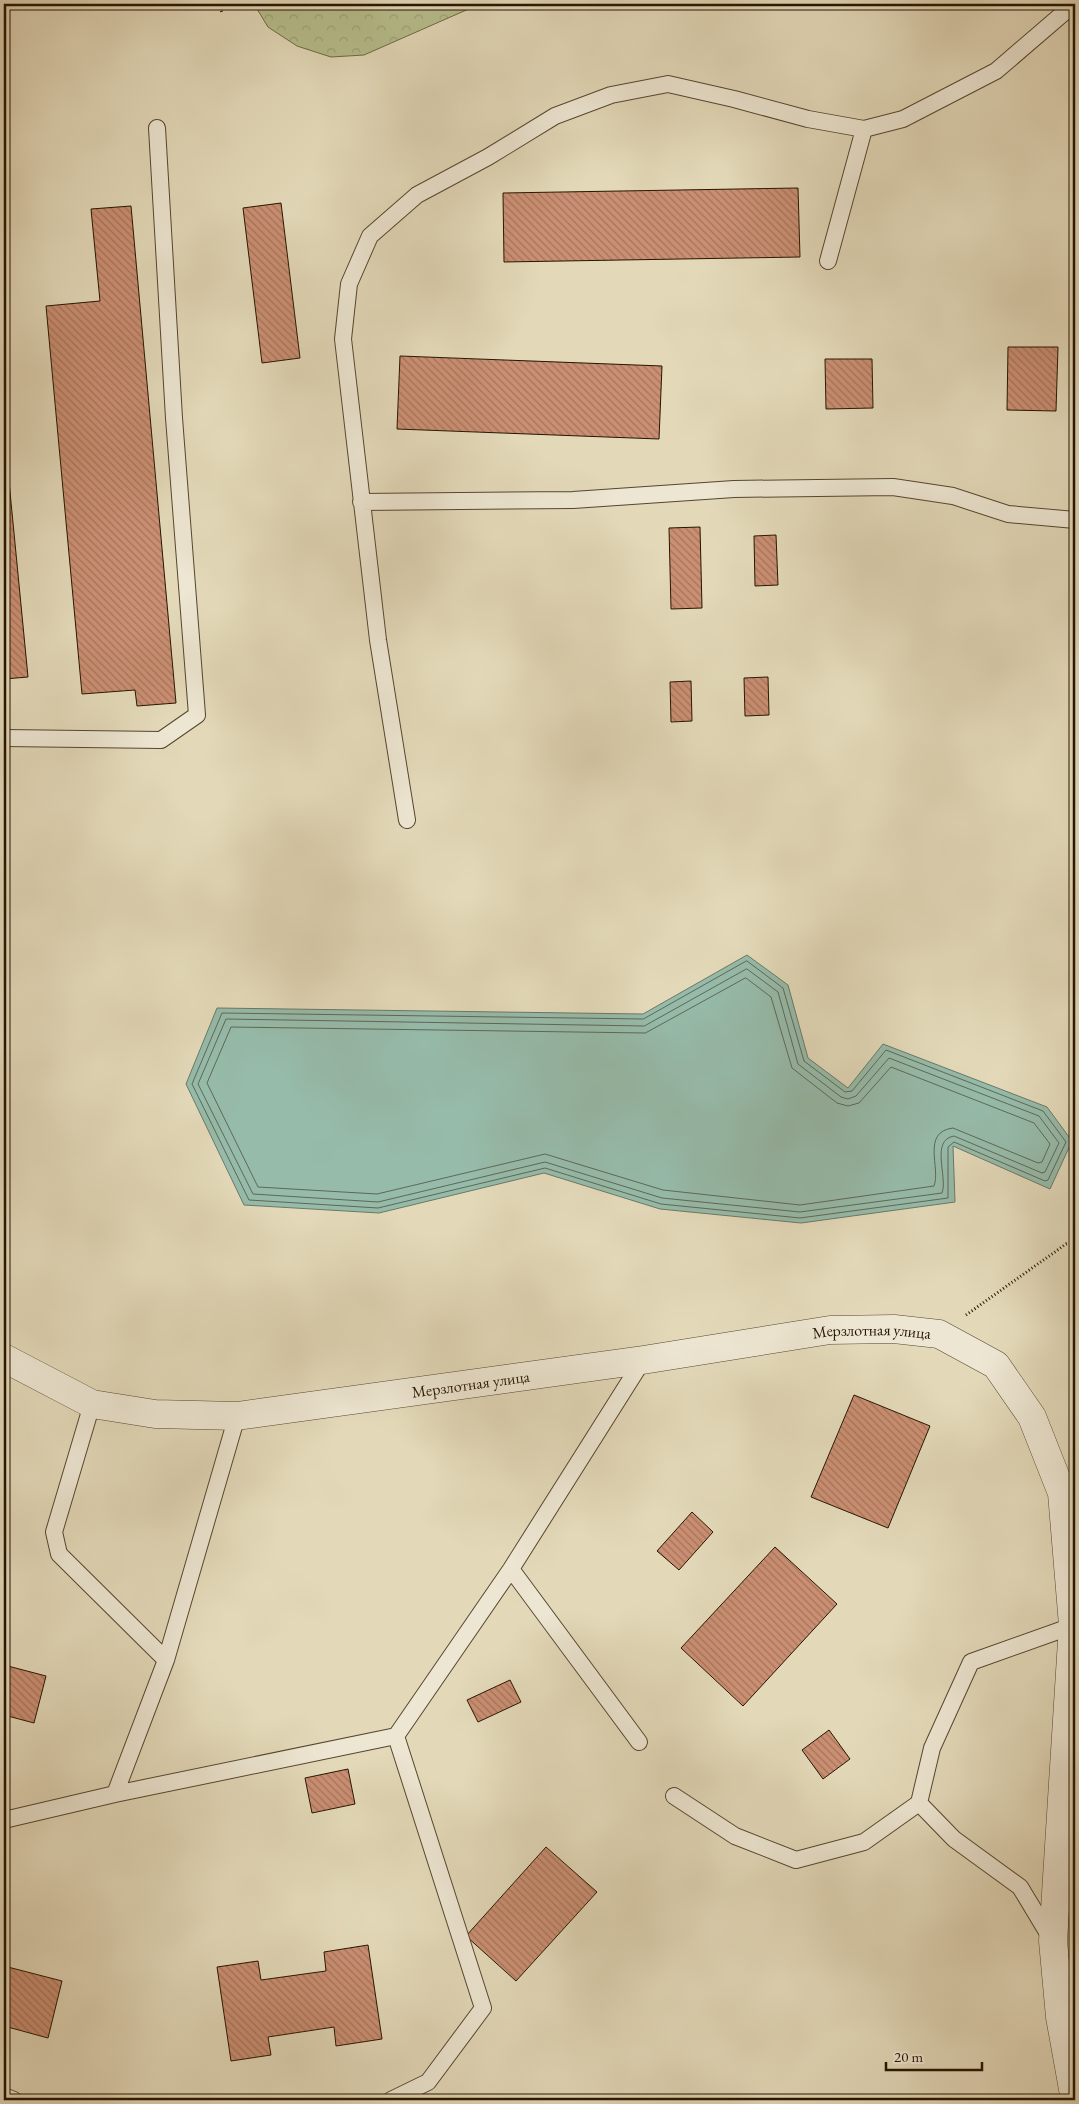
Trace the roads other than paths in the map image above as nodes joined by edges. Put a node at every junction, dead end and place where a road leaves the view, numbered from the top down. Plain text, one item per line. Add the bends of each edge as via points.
1 (1074, 4) edge
2 (157, 128) dead end
3 (864, 129) junction
4 (828, 261) dead end
5 (361, 502) junction
6 (1075, 520) edge
7 (4, 738) edge
8 (407, 820) dead end
9 (4, 1358) edge
10 (644, 1360) junction
11 (92, 1404) junction
12 (237, 1416) junction
13 (511, 1569) junction
14 (1074, 1625) edge
15 (166, 1660) junction
16 (396, 1736) junction
17 (639, 1742) dead end
18 (115, 1794) junction
19 (674, 1796) dead end
20 (918, 1803) junction
21 (4, 1820) edge
22 (1068, 1832) edge
23 (1053, 1941) junction
24 (4, 2096) edge
25 (14, 2100) edge
26 (391, 2100) edge
27 (1075, 2100) edge

1 - 3 lane via 996,71 903,118
2 - 7 lane via 174,418 197,715 161,740
3 - 4 lane
3 - 5 lane via 808,119 668,84 611,95 555,116 417,195 370,236 349,284 343,339
5 - 6 lane via 573,500 734,489 893,487 952,496 1008,514
5 - 8 lane via 378,640
9 - 11 street, Мерзлотная улица
10 - 12 street, Мерзлотная улица
10 - 13 lane
10 - 14 street, Мерзлотная улица via 830,1330 894,1329 939,1334 996,1365 1032,1417 1062,1493
11 - 12 street, Мерзлотная улица via 155,1414
11 - 15 lane via 54,1532 59,1554
12 - 15 lane
13 - 16 lane
13 - 17 lane
14 - 20 lane via 971,1662 932,1748
14 - 22 street, Мерзлотная улица
15 - 18 lane
16 - 18 lane
16 - 26 lane via 483,2008 428,2082
18 - 21 lane
19 - 20 lane via 735,1836 796,1860 864,1842
20 - 23 lane via 954,1839 1020,1887
22 - 23 street, Мерзлотная улица
23 - 27 street, Мерзлотная улица via 1060,2017
24 - 25 lane

